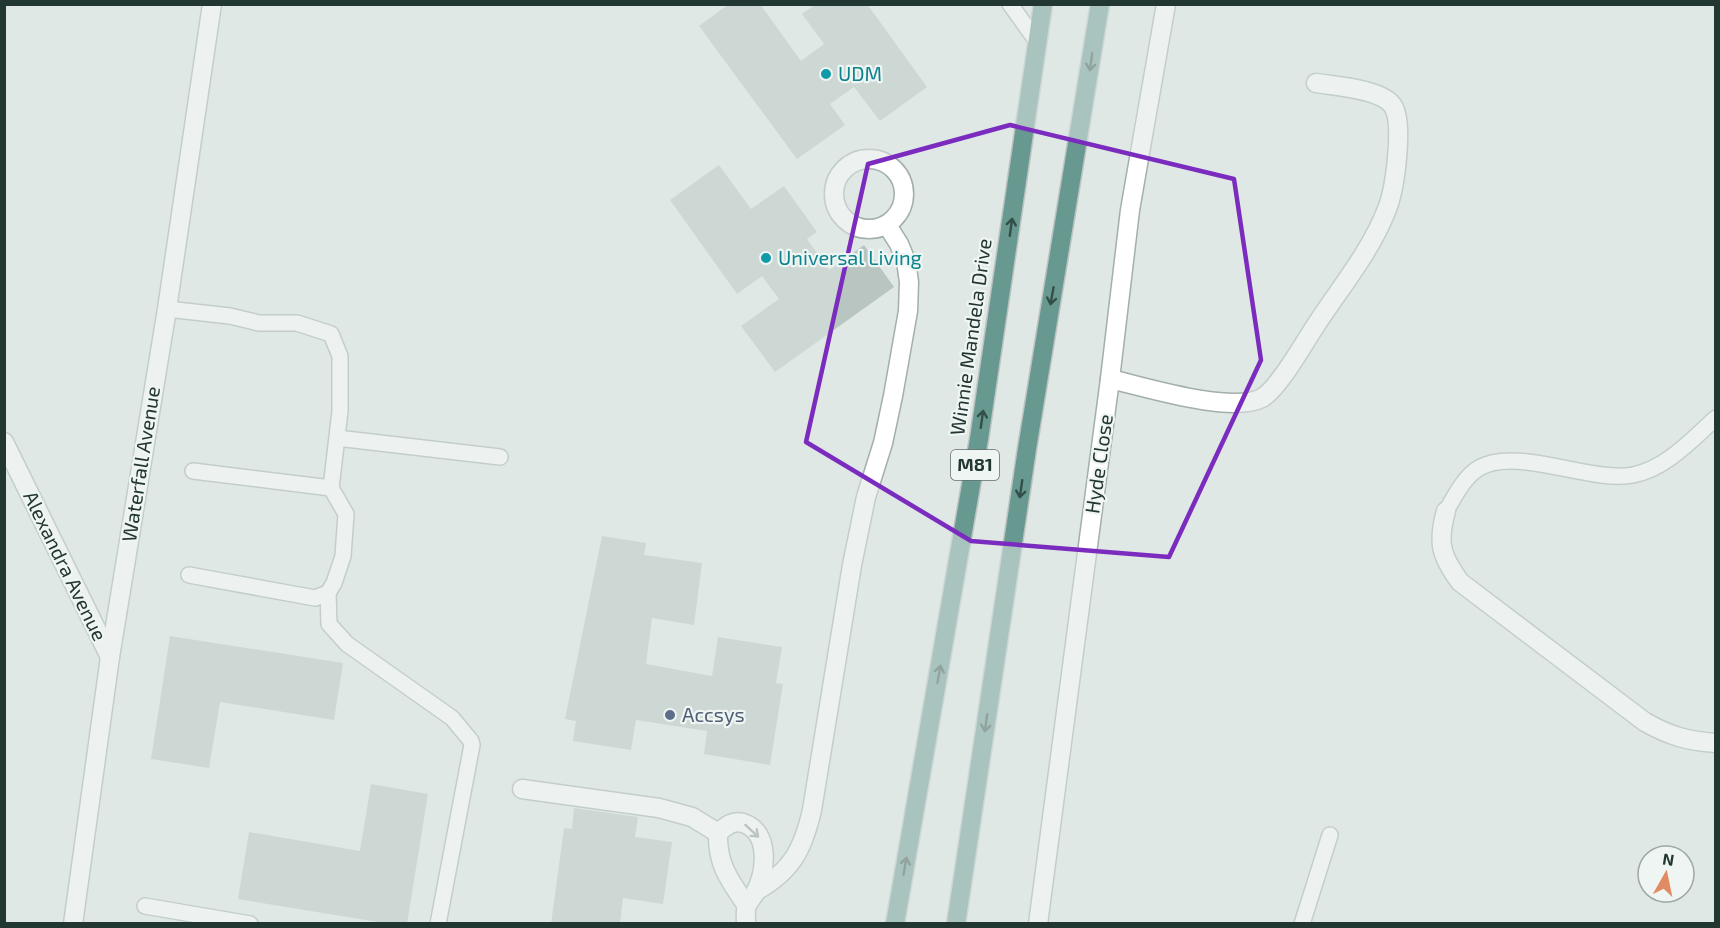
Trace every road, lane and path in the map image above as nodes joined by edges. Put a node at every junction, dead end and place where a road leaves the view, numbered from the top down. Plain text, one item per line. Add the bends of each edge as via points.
1 (212, 4) edge
2 (1010, 4) edge
3 (1043, 4) edge
4 (1100, 4) edge
5 (1166, 4) edge
6 (1038, 43) junction
7 (1316, 83) dead end
8 (887, 225) dead end
9 (167, 309) junction
10 (1110, 379) junction
11 (1716, 418) edge
12 (337, 438) junction
13 (4, 442) edge
14 (500, 457) dead end
15 (193, 471) dead end
16 (331, 488) junction
17 (1446, 511) joint
18 (189, 575) dead end
19 (328, 593) junction
20 (110, 657) junction
21 (1716, 743) edge
22 (522, 789) dead end
23 (718, 833) junction
24 (1330, 835) dead end
25 (145, 906) dead end
26 (750, 907) edge
27 (1302, 923) edge
28 (73, 924) edge
29 (250, 924) edge
30 (438, 924) edge
31 (895, 924) edge
32 (956, 924) edge
33 (1038, 924) edge

1 - 9 street, Waterfall Avenue
2 - 6 lane
3 - 6 main road, Winnie Mandela Drive / M81
4 -> 32 main road, M81 via 1027,449
5 - 10 street, Hyde Close via 1130,210
31 -> 6 main road, Winnie Mandela Drive / M81 via 980,439
7 - 10 street via 1374,93 1393,106 1398,145 1395,180 1375,235 1286,370 1263,398 1245,403 1223,403
8 - 26 street via 906,261 908,311 883,443 866,497 852,565 812,810 798,852
9 - 12 lane via 260,323 297,323 331,334 340,356
9 - 20 street, Waterfall Avenue
10 - 33 street, Hyde Close
11 - 17 lane via 1657,468 1632,475 1508,461 1492,463 1470,476
12 - 14 lane
12 - 16 lane
13 - 20 street, Alexandra Avenue
15 - 16 lane
16 - 19 lane via 346,514 343,556
17 - 21 street via 1440,531 1441,549 1460,582 1645,722 1671,736
18 - 19 lane via 315,598
19 - 30 lane via 329,624 347,644 452,718 471,741
20 - 28 street, Waterfall Avenue
22 - 23 street via 659,808 693,817
23 - 26 street via 720,859 726,874
23 -> 26 street via 731,823 740,822 758,833 764,861
24 - 27 lane
25 - 29 lane

